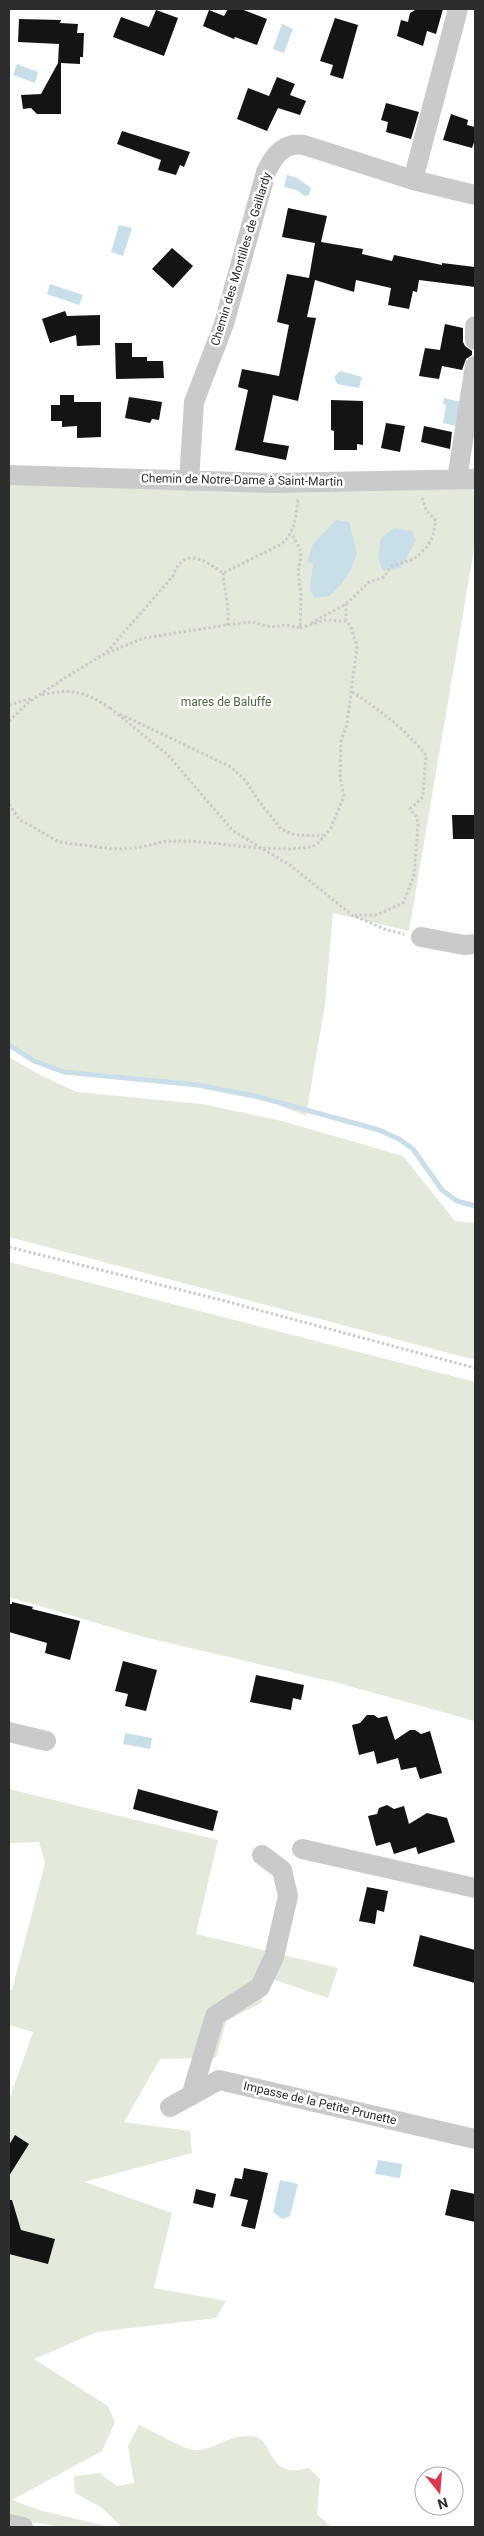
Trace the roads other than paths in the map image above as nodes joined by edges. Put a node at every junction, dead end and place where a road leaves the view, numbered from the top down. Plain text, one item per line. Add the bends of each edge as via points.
1 (458, 9) edge
2 (413, 180) junction
3 (475, 195) edge
4 (475, 326) edge
5 (475, 340) edge
6 (475, 366) edge
7 (9, 475) edge
8 (466, 479) edge
9 (189, 481) junction
10 (421, 937) road end
11 (475, 944) edge
12 (9, 1732) edge
13 (46, 1741) dead end
14 (302, 1849) dead end
15 (262, 1855) dead end
16 (475, 1888) edge
17 (191, 2096) junction
18 (170, 2107) dead end
19 (475, 2139) edge
20 (9, 2524) edge
21 (23, 2527) edge

1 - 2 street
2 - 3 street, Chemin des Montilles de Gaillardy
2 - 9 street, Chemin des Montilles de Gaillardy via 304,145 289,145 276,154 266,172 224,324 194,402
4 - 5 street
6 - 8 street
7 - 9 street, Chemin de Notre-Dame à Saint-Martin
8 - 9 street, Chemin de Notre-Dame à Saint-Martin via 300,484
10 - 11 street
12 - 13 street
14 - 16 street
15 - 17 street via 282,1870 288,1896 274,1957 260,1987 215,2016
17 - 18 street, Impasse de la Petite Prunette
17 - 19 street, Impasse de la Petite Prunette via 219,2080
20 - 21 street

